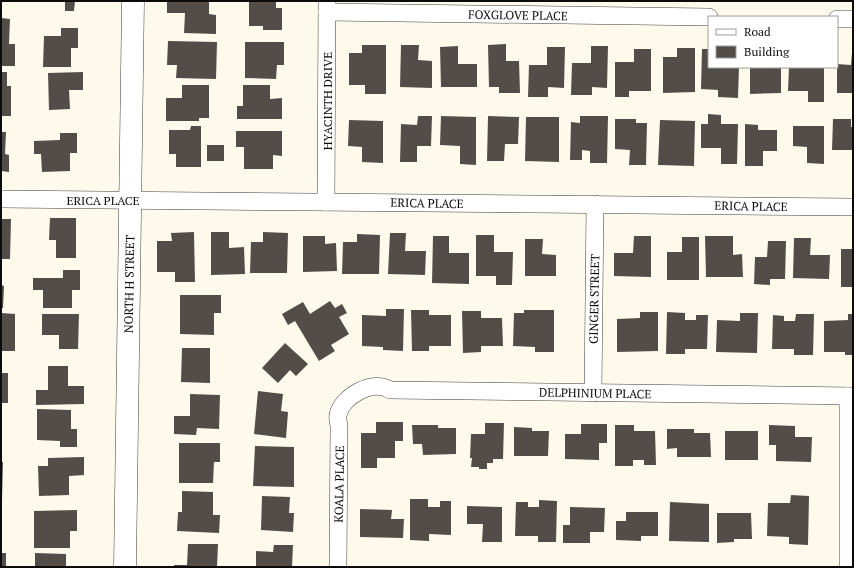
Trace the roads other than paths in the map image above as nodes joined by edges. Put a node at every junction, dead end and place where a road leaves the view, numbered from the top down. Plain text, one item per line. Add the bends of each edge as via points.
1 (133, 1) edge
2 (327, 7) edge
3 (708, 17) edge
4 (838, 19) edge
5 (853, 19) edge
6 (1, 199) edge
7 (131, 200) junction
8 (326, 202) junction
9 (595, 204) junction
10 (853, 207) edge
11 (593, 393) junction
12 (851, 396) edge
13 (344, 404) joint
14 (125, 567) edge
15 (338, 567) edge
16 (848, 567) edge

1 - 7 street, NORTH H STREET
2 - 3 street, FOXGLOVE PLACE
2 - 8 street, HYACINTH DRIVE
4 - 5 street
6 - 7 street, ERICA PLACE
7 - 8 street, ERICA PLACE
7 - 14 street, NORTH H STREET
8 - 9 street, ERICA PLACE
9 - 10 street, ERICA PLACE
9 - 11 street, GINGER STREET
11 - 12 street, DELPHINIUM PLACE
11 - 13 street, DELPHINIUM PLACE via 390,390 376,386 356,393
12 - 16 street
13 - 15 street, KOALA PLACE via 337,417 340,428

